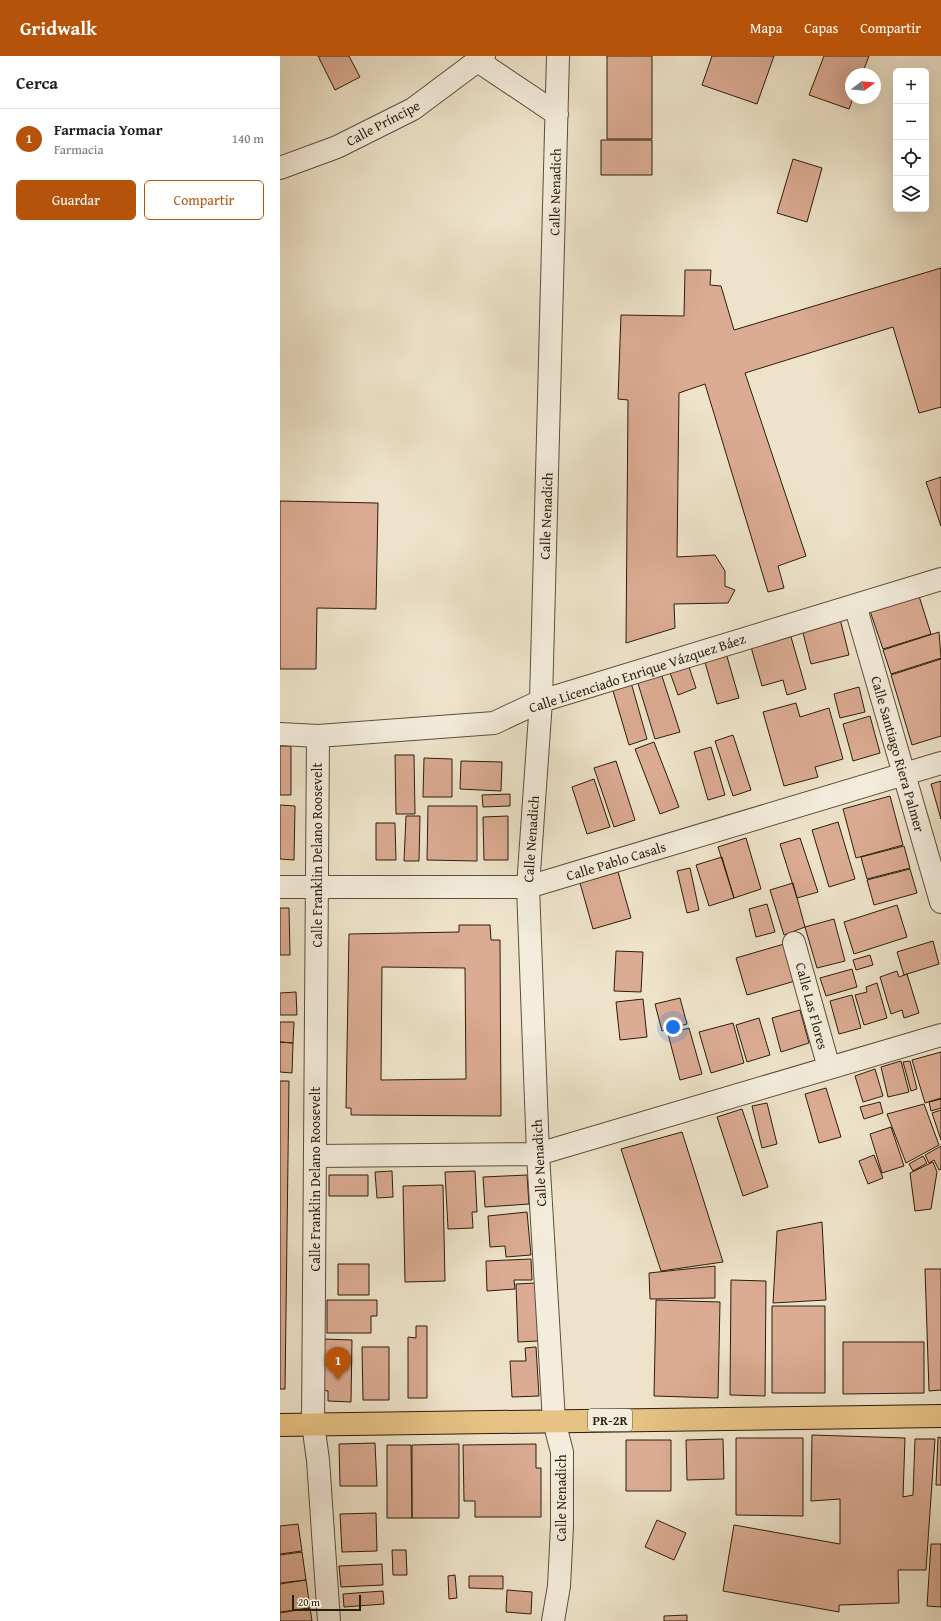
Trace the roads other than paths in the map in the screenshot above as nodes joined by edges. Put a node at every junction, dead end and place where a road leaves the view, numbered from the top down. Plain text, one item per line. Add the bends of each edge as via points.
1 (558, 56) edge
2 (481, 59) edge
3 (557, 114) junction
4 (280, 168) edge
5 (941, 579) edge
6 (855, 605) junction
7 (541, 700) junction
8 (280, 734) edge
9 (318, 736) junction
10 (941, 763) edge
11 (904, 774) junction
12 (317, 886) junction
13 (280, 887) edge
14 (528, 887) junction
15 (941, 902) edge
16 (794, 943) dead end
17 (941, 1035) edge
18 (829, 1068) junction
19 (538, 1154) junction
20 (315, 1156) junction
21 (941, 1416) edge
22 (554, 1420) junction
23 (313, 1424) junction
24 (280, 1425) edge
25 (329, 1621) edge
26 (553, 1621) edge

1 - 3 street, Calle Nenadich
2 - 3 street
2 - 4 street, Calle Príncipe via 413,109 337,147
3 - 7 street, Calle Nenadich
5 - 6 street, Calle Licenciado Enrique Vázquez Báez
6 - 7 street, Calle Licenciado Enrique Vázquez Báez
6 - 11 street, Calle Santiago Riera Palmer
7 - 9 street, Calle Licenciado Enrique Vázquez Báez via 494,723
7 - 14 street, Calle Nenadich
8 - 9 street, Calle Licenciado Enrique Vázquez Báez
9 - 12 street, Calle Franklin Delano Roosevelt
10 - 11 street, Calle Pablo Casals
11 - 14 street, Calle Pablo Casals
11 - 15 street, Calle Santiago Riera Palmer
12 - 13 street, Calle Pablo Casals
12 - 14 street, Calle Pablo Casals
12 - 20 street, Calle Franklin Delano Roosevelt
14 - 19 street, Calle Nenadich
16 - 18 street, Calle Las Flores
17 - 18 street
18 - 19 street
19 - 20 street
19 - 22 street, Calle Nenadich
20 - 23 street, Calle Franklin Delano Roosevelt
21 - 22 main road, PR-2R
22 - 23 main road, PR-2R
22 - 26 street, Calle Nenadich via 562,1452 562,1518 559,1586
23 - 24 main road, PR-2R
23 - 25 street, Calle Franklin Delano Roosevelt via 318,1460

